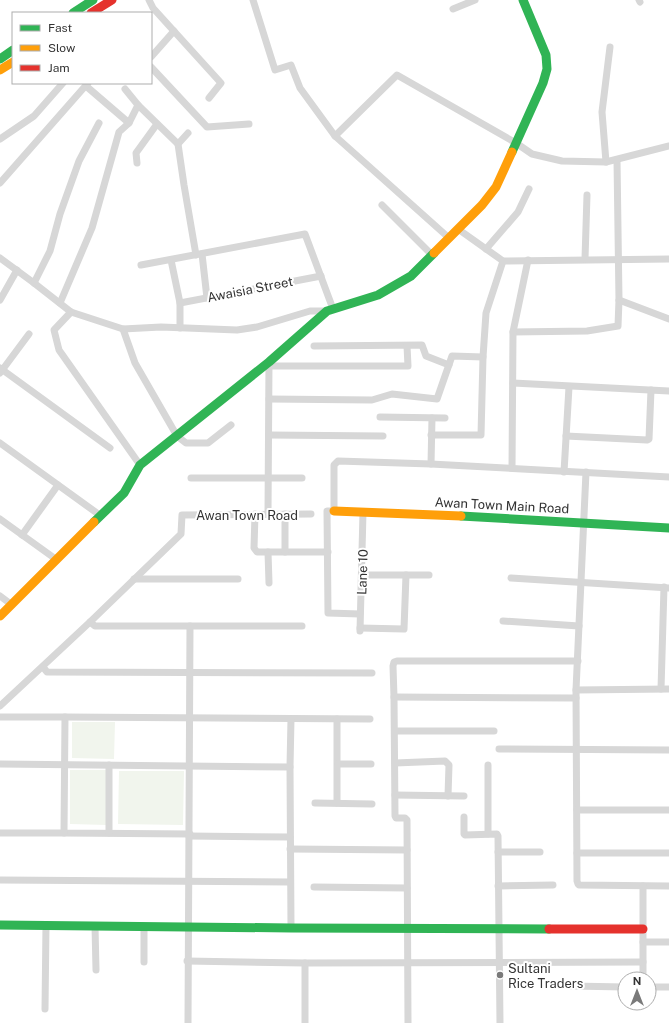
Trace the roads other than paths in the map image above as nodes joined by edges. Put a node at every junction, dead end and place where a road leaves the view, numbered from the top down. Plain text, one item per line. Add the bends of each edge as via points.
1 (93, 0) edge
2 (112, 0) edge
3 (148, 0) edge
4 (253, 0) edge
5 (475, 0) edge
6 (523, 0) edge
7 (452, 9) dead end
8 (151, 10) edge
9 (75, 12) edge
10 (94, 12) edge
11 (174, 31) junction
12 (610, 47) dead end
13 (12, 51) edge
14 (152, 56) edge
15 (0, 58) edge
16 (12, 63) edge
17 (152, 68) edge
18 (0, 70) edge
19 (62, 84) edge
20 (87, 84) edge
21 (125, 89) dead end
22 (209, 98) dead end
23 (138, 105) junction
24 (99, 123) dead end
25 (128, 123) junction
26 (158, 124) junction
27 (249, 124) dead end
28 (188, 133) dead end
29 (335, 136) junction
30 (0, 139) edge
31 (516, 143) junction
32 (178, 144) junction
33 (669, 146) edge
34 (617, 160) junction
35 (606, 162) junction
36 (137, 163) dead end
37 (3, 176) edge
38 (0, 183) edge
39 (529, 189) dead end
40 (587, 195) dead end
41 (382, 205) dead end
42 (458, 229) junction
43 (449, 238) junction
44 (486, 249) junction
45 (199, 254) junction
46 (432, 255) junction
47 (0, 258) edge
48 (669, 258) edge
49 (585, 259) junction
50 (619, 259) junction
51 (171, 260) junction
52 (528, 260) junction
53 (503, 261) junction
54 (141, 265) dead end
55 (17, 270) junction
56 (321, 276) junction
57 (34, 283) junction
58 (207, 298) junction
59 (0, 300) edge
60 (619, 300) junction
61 (60, 303) junction
62 (180, 303) junction
63 (330, 310) junction
64 (71, 312) junction
65 (669, 319) edge
66 (180, 328) junction
67 (123, 329) junction
68 (513, 332) junction
69 (29, 334) dead end
70 (314, 346) dead end
71 (407, 346) junction
72 (483, 357) junction
73 (269, 364) junction
74 (449, 365) junction
75 (1, 370) edge
76 (513, 384) junction
77 (569, 387) junction
78 (651, 390) junction
79 (669, 391) edge
80 (269, 399) junction
81 (380, 417) dead end
82 (432, 418) junction
83 (445, 418) dead end
84 (231, 425) dead end
85 (269, 435) junction
86 (431, 435) junction
87 (177, 436) junction
88 (383, 436) dead end
89 (566, 436) junction
90 (0, 443) edge
91 (110, 448) dead end
92 (431, 464) junction
93 (140, 465) junction
94 (512, 468) junction
95 (564, 472) junction
96 (586, 472) junction
97 (669, 477) edge
98 (191, 478) dead end
99 (268, 478) junction
100 (302, 478) dead end
101 (58, 485) junction
102 (334, 511) junction
103 (363, 512) junction
104 (255, 514) junction
105 (268, 514) junction
106 (285, 514) junction
107 (311, 514) dead end
108 (101, 516) junction
109 (0, 519) edge
110 (584, 523) junction
111 (669, 528) edge
112 (22, 535) junction
113 (268, 552) junction
114 (285, 552) junction
115 (328, 552) junction
116 (57, 560) junction
117 (362, 575) junction
118 (406, 575) junction
119 (429, 575) dead end
120 (134, 578) junction
121 (511, 578) dead end
122 (238, 579) dead end
123 (581, 581) junction
124 (268, 583) dead end
125 (667, 587) edge
126 (0, 596) edge
127 (12, 605) junction
128 (360, 614) junction
129 (0, 616) edge
130 (503, 621) dead end
131 (90, 622) junction
132 (190, 626) junction
133 (302, 626) dead end
134 (579, 626) junction
135 (578, 661) junction
136 (43, 667) junction
137 (190, 672) junction
138 (372, 673) dead end
139 (661, 689) junction
140 (669, 689) edge
141 (576, 690) junction
142 (394, 698) junction
143 (576, 698) junction
144 (0, 706) edge
145 (0, 717) edge
146 (65, 717) junction
147 (190, 719) junction
148 (291, 719) junction
149 (337, 719) junction
150 (370, 719) dead end
151 (395, 731) junction
152 (494, 731) dead end
153 (499, 749) dead end
154 (576, 750) junction
155 (669, 750) edge
156 (395, 763) junction
157 (0, 764) edge
158 (65, 764) junction
159 (338, 764) junction
160 (371, 764) dead end
161 (109, 765) junction
162 (189, 766) junction
163 (488, 766) dead end
164 (290, 767) junction
165 (395, 795) junction
166 (448, 796) junction
167 (464, 796) dead end
168 (315, 803) dead end
169 (337, 803) junction
170 (372, 804) dead end
171 (577, 810) junction
172 (669, 810) edge
173 (464, 817) dead end
174 (0, 833) edge
175 (64, 833) junction
176 (109, 833) junction
177 (488, 834) junction
178 (189, 835) junction
179 (290, 836) junction
180 (290, 849) junction
181 (407, 850) junction
182 (498, 852) junction
183 (540, 852) dead end
184 (577, 853) junction
185 (669, 853) edge
186 (0, 880) edge
187 (189, 880) junction
188 (290, 882) junction
189 (553, 885) dead end
190 (498, 886) junction
191 (643, 886) junction
192 (669, 886) edge
193 (314, 887) dead end
194 (407, 888) junction
195 (0, 925) edge
196 (46, 925) junction
197 (95, 926) junction
198 (144, 927) junction
199 (189, 927) junction
200 (291, 928) junction
201 (408, 929) junction
202 (499, 929) junction
203 (643, 929) junction
204 (644, 942) junction
205 (669, 942) edge
206 (188, 961) junction
207 (144, 962) dead end
208 (408, 962) junction
209 (500, 962) junction
210 (643, 962) junction
211 (305, 963) junction
212 (96, 970) dead end
213 (643, 971) edge
214 (571, 986) dead end
215 (617, 986) edge
216 (657, 987) edge
217 (669, 987) edge
218 (45, 1009) dead end
219 (188, 1023) edge
220 (305, 1023) edge
221 (408, 1023) edge
222 (500, 1023) edge

1 - 9 street
2 - 10 street
3 - 8 street
4 - 29 street via 275,70 291,65 300,88
5 - 7 street
6 - 31 street via 546,55 547,70
8 - 11 street
11 - 14 street
11 - 22 street via 221,84
12 - 35 street via 602,112
13 - 15 street
16 - 18 street
17 - 27 street via 207,127
19 - 30 street via 34,116
20 - 25 street
20 - 37 street
21 - 23 street
23 - 25 street
23 - 26 street
24 - 57 street via 78,161 50,251
25 - 61 street via 119,132 92,228
26 - 32 street
26 - 36 street via 136,153
28 - 32 street
29 - 31 street via 397,76
29 - 43 street
31 - 35 street via 532,154 540,156
31 - 42 street via 496,187
32 - 45 street
33 - 34 street
34 - 35 street
34 - 50 street
37 - 38 street
39 - 44 street via 518,212
40 - 49 street
41 - 46 street
42 - 43 street
42 - 44 street
43 - 46 street
44 - 53 street
45 - 51 street
45 - 56 street via 305,234
45 - 58 street
46 - 63 street via 411,276 378,295
47 - 55 street
48 - 50 street
49 - 50 street
49 - 52 street
50 - 60 street
51 - 54 street
51 - 62 street
52 - 53 street
52 - 68 street
53 - 72 street via 486,313
55 - 57 street
55 - 59 street
56 - 58 street, Awaisia Street
56 - 63 street
57 - 61 street
58 - 62 street, Awaisia Street
60 - 65 street
60 - 68 street via 619,323 616,327 587,331
61 - 64 street
62 - 66 street
63 - 66 street via 310,312 258,327 237,330
63 - 73 street
64 - 67 street
64 - 93 street via 54,330 59,350
66 - 67 street
67 - 87 street via 135,363
68 - 76 street
69 - 75 street
70 - 71 street
71 - 73 street via 408,366
71 - 74 street via 422,346 426,356
72 - 74 street via 452,356
72 - 86 street via 481,435
73 - 80 street
73 - 87 street
74 - 80 street via 437,399 392,394 372,400
75 - 91 street
76 - 77 street
76 - 94 street
77 - 78 street
77 - 89 street
78 - 79 street
78 - 89 street via 649,439
80 - 85 street
81 - 82 street
82 - 83 street
82 - 86 street
84 - 87 street via 208,443 186,443
85 - 88 street
85 - 99 street
86 - 92 street
87 - 93 street
89 - 95 street
90 - 101 street
92 - 94 street
92 - 102 street via 338,461 334,465
93 - 108 street via 124,493
94 - 95 street
95 - 96 street
96 - 97 street
96 - 110 street
98 - 99 street
99 - 100 street
99 - 105 street
101 - 108 street
101 - 112 street
102 - 103 street, Awan Town Main Road
102 - 115 street via 328,511
103 - 110 street, Awan Town Main Road
103 - 117 street, Lane 10
104 - 105 street, Awan Town Road
104 - 113 street via 254,548 257,552
104 - 120 street, Awan Town Road via 182,515 181,534
105 - 106 street, Awan Town Road
106 - 107 street, Awan Town Road
106 - 114 street
108 - 116 street
109 - 112 street
110 - 111 street, Awan Town Main Road
110 - 123 street
112 - 116 street
113 - 114 street
113 - 124 street
114 - 115 street
115 - 128 street via 328,614
116 - 127 street
117 - 118 street
117 - 128 street, Lane 10
118 - 119 street
118 - 128 street, Lane 10 via 404,629 360,630
120 - 122 street
120 - 131 street
121 - 123 street
123 - 125 street
123 - 134 street
125 - 139 street
126 - 127 street
127 - 129 street
130 - 134 street
131 - 132 street via 95,626
131 - 136 street
132 - 133 street
132 - 137 street
134 - 135 street
135 - 141 street
135 - 142 street via 397,660 393,666
136 - 137 street via 48,672
136 - 144 street
137 - 138 street
137 - 147 street
139 - 140 street
139 - 141 street
141 - 143 street
142 - 143 street
142 - 151 street
143 - 154 street
145 - 146 street
146 - 147 street
146 - 158 street
147 - 148 street
147 - 162 street
148 - 149 street
148 - 164 street
149 - 150 street
149 - 159 street
151 - 152 street
151 - 156 street
153 - 154 street
154 - 155 street
154 - 171 street
156 - 165 street
156 - 166 street via 448,762
157 - 158 street
158 - 161 street
158 - 175 street
159 - 160 street
159 - 169 street
161 - 162 street
161 - 176 street
162 - 164 street
162 - 178 street
163 - 177 street
164 - 179 street
165 - 166 street
165 - 181 street via 395,818 407,820
166 - 167 street
168 - 169 street
169 - 170 street
171 - 172 street
171 - 184 street
173 - 177 street via 465,836
174 - 175 street
175 - 176 street
176 - 178 street
177 - 182 street via 498,835
178 - 179 street
178 - 187 street
179 - 180 street
180 - 181 street
180 - 188 street
181 - 194 street
182 - 183 street
182 - 190 street
184 - 185 street
184 - 191 street via 578,884
186 - 187 street
187 - 188 street
187 - 199 street
188 - 200 street
189 - 190 street
190 - 202 street
191 - 192 street
191 - 203 street
193 - 194 street
194 - 201 street
195 - 196 street
196 - 197 street
196 - 218 street
197 - 198 street
197 - 212 street
198 - 199 street
198 - 207 street
199 - 200 street
199 - 206 street
200 - 201 street
201 - 202 street
201 - 208 street
202 - 203 street
202 - 209 street
203 - 204 street
204 - 205 street
204 - 210 street
206 - 211 street
206 - 219 street
208 - 209 street
208 - 211 street
208 - 221 street
209 - 210 street
209 - 222 street
210 - 213 street
211 - 220 street
214 - 215 street
216 - 217 street

